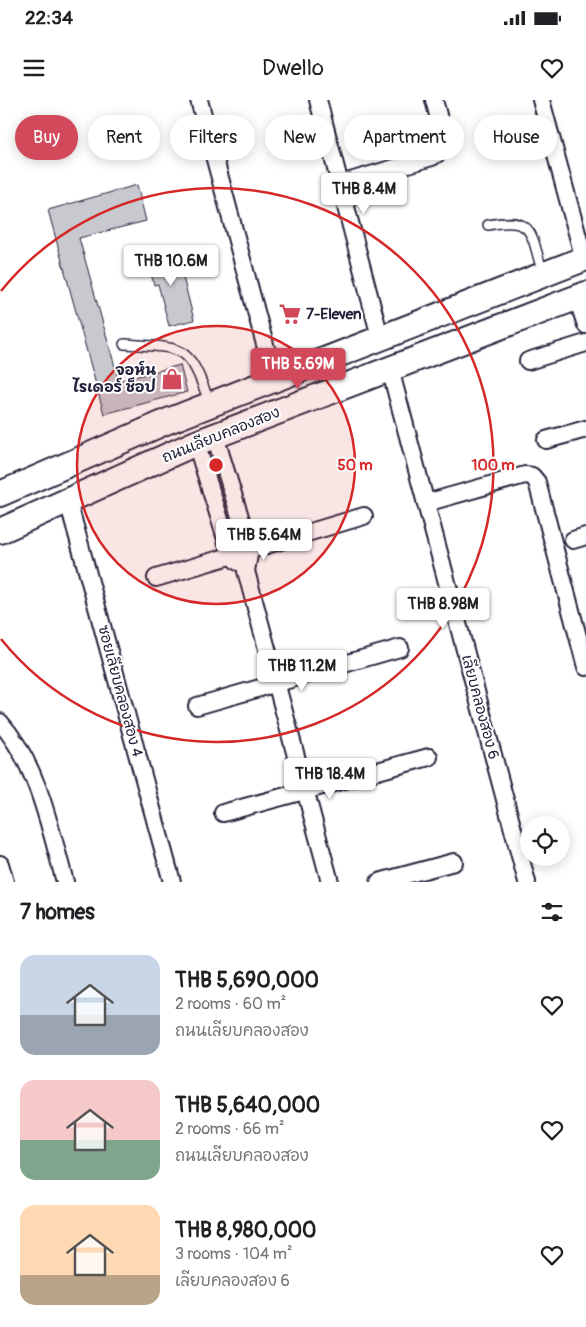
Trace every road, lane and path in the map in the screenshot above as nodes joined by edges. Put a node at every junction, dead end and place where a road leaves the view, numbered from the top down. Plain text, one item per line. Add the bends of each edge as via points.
1 (199, 100) edge
2 (318, 100) edge
3 (434, 100) edge
4 (541, 100) edge
5 (340, 184) junction
6 (488, 225) dead end
7 (585, 258) edge
8 (543, 275) junction
9 (581, 296) edge
10 (586, 325) edge
11 (380, 337) junction
12 (586, 343) edge
13 (124, 344) dead end
14 (528, 361) dead end
15 (390, 369) junction
16 (274, 378) junction
17 (210, 404) junction
18 (168, 421) junction
19 (586, 429) edge
20 (546, 440) dead end
21 (197, 444) junction
22 (0, 494) edge
23 (68, 501) junction
24 (426, 503) junction
25 (364, 516) dead end
26 (0, 531) edge
27 (250, 549) junction
28 (231, 555) junction
29 (246, 571) junction
30 (156, 578) dead end
31 (400, 648) dead end
32 (586, 667) edge
33 (277, 682) junction
34 (197, 706) dead end
35 (0, 722) edge
36 (429, 757) dead end
37 (306, 790) junction
38 (224, 813) dead end
39 (454, 862) dead end
40 (0, 864) edge
41 (5, 882) edge
42 (65, 882) edge
43 (172, 882) edge
44 (330, 882) edge
45 (379, 882) edge
46 (527, 882) edge

1 - 16 street
2 - 5 street
3 - 5 street via 444,149 432,157
4 - 7 street
5 - 11 street
6 - 8 lane via 510,221 522,224 528,230
7 - 8 main road
8 - 11 main road
9 - 10 street
9 - 15 main road, ถนนเลียบคลองสอง
11 - 16 main road
12 - 14 street
13 - 17 lane via 172,347 190,357
15 - 21 main road, ถนนเลียบคลองสอง
15 - 24 street, เลียบคลองสอง 6
16 - 17 main road
17 - 18 main road
18 - 21 main road
18 - 22 main road
19 - 20 street
21 - 23 main road, ถนนเลียบคลองสอง
21 - 27 street
21 - 28 street
23 - 26 main road, ถนนเลียบคลองสอง
23 - 43 street, ซอยเลียบคลองสอง 4
24 - 32 street via 525,475 532,476 537,482
24 - 46 street, เลียบคลองสอง 6
25 - 27 street
27 - 28 street
27 - 29 street
28 - 29 street
28 - 30 street
29 - 33 street
31 - 33 street
33 - 34 street
33 - 37 street
35 - 42 street via 13,737 36,784
36 - 37 street
37 - 38 street
37 - 44 street
39 - 45 street
40 - 41 street

